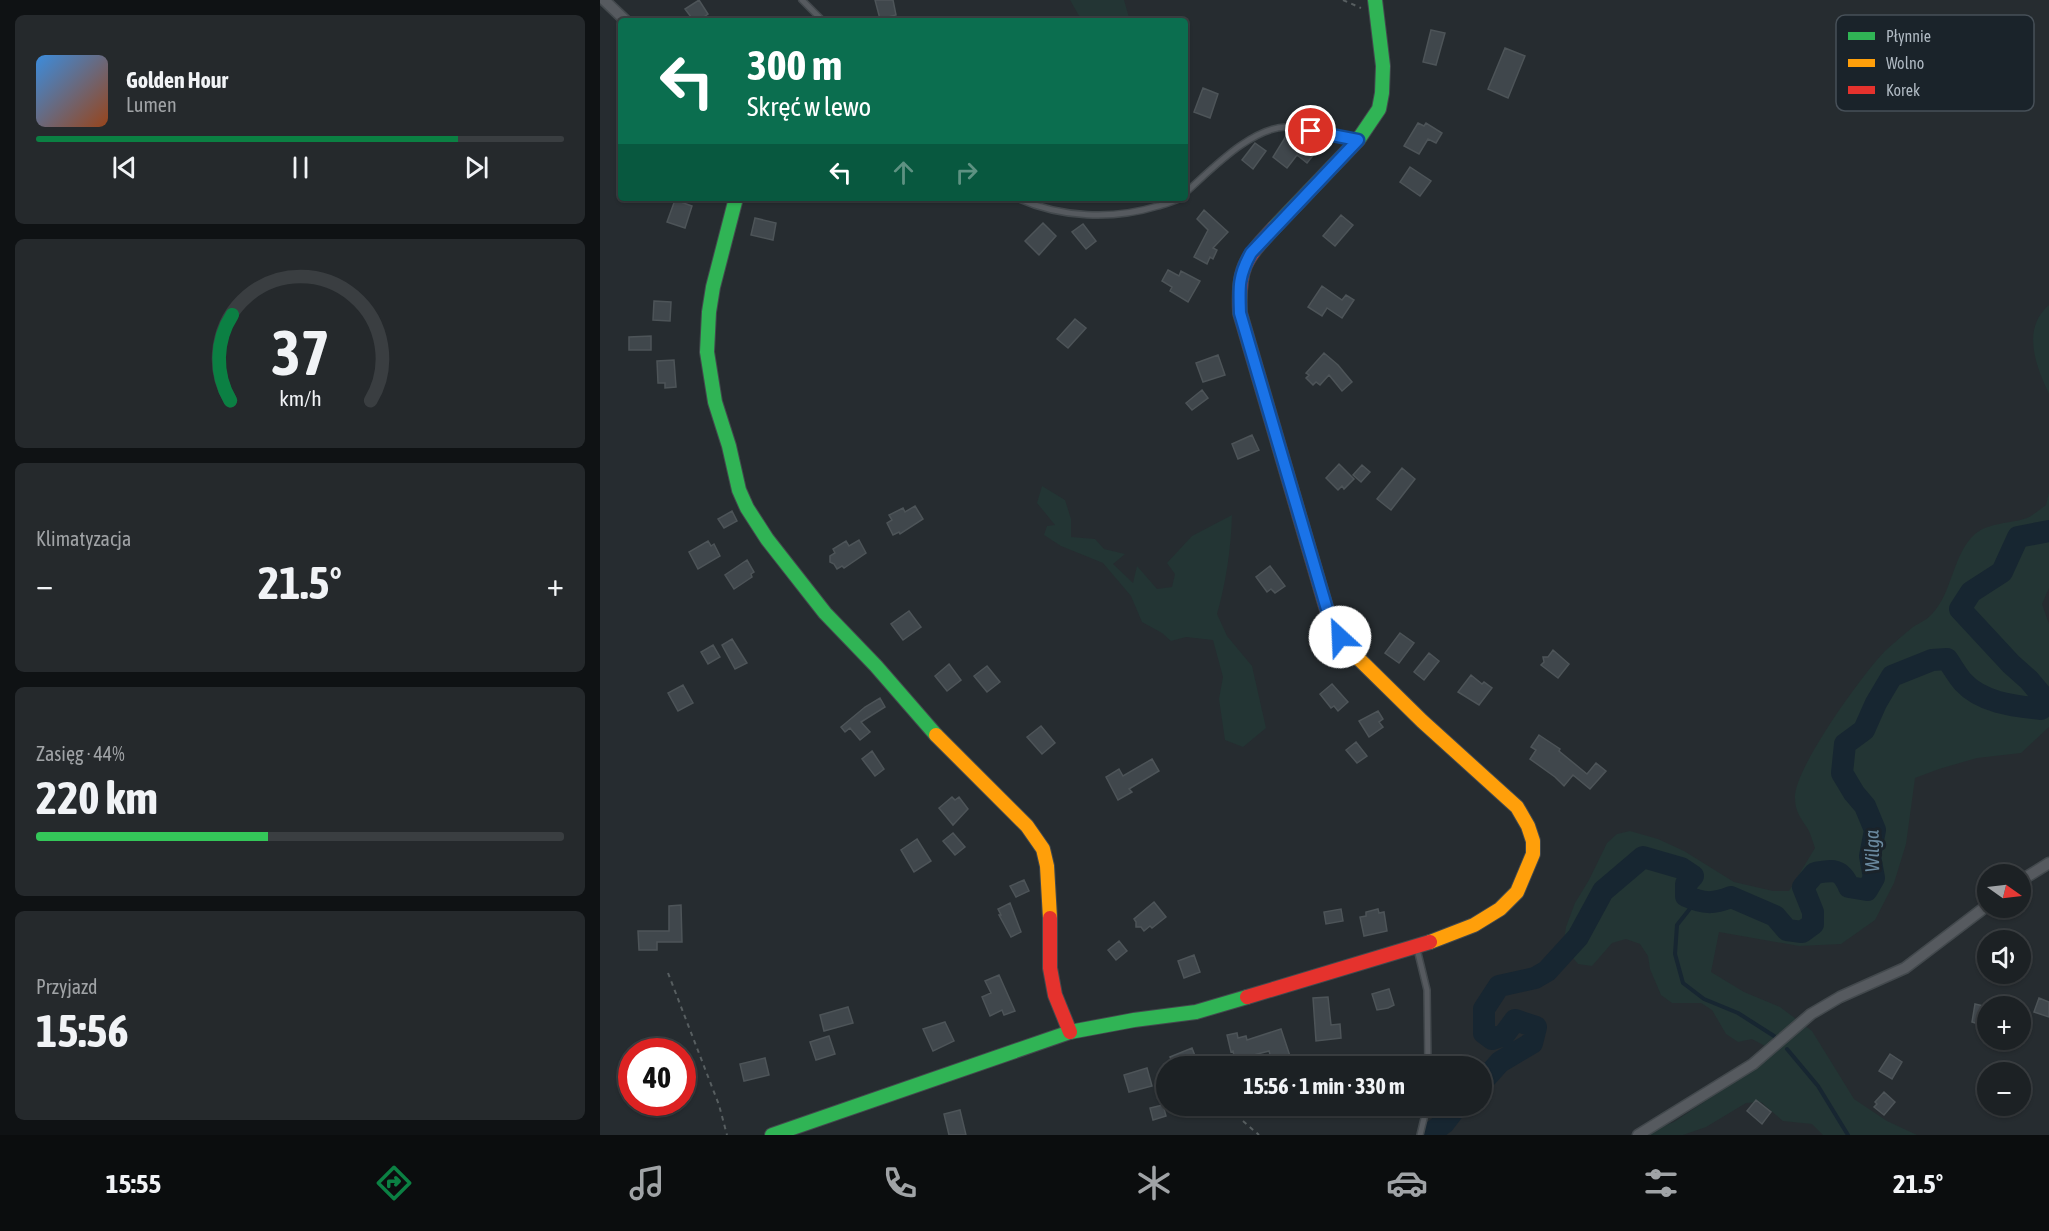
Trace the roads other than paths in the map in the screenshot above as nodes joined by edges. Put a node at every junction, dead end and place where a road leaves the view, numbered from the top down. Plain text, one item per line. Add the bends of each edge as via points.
1 (604, 0) edge
2 (802, 0) edge
3 (1375, 0) edge
4 (623, 18) edge
5 (820, 18) edge
6 (1358, 140) junction
7 (1188, 190) edge
8 (735, 201) edge
9 (1024, 201) edge
10 (1171, 201) edge
11 (2049, 863) edge
12 (2031, 874) edge
13 (1977, 913) edge
14 (1416, 946) junction
15 (1070, 1032) junction
16 (1428, 1056) edge
17 (1425, 1116) edge
18 (772, 1135) edge
19 (1420, 1135) edge
20 (1638, 1135) edge

1 - 4 street
2 - 5 lane
3 - 6 street via 1383,80 1380,106
6 - 7 lane via 1287,126 1263,132
6 - 14 street via 1251,253 1241,273 1240,313 1329,616 1340,637 1422,721 1517,807 1533,841 1527,872 1517,892 1500,909 1474,926
8 - 15 street via 708,312 707,352 715,402 739,490 767,539 825,613 922,722 1027,826 1043,849 1050,901 1050,968
9 - 10 lane via 1102,216 1134,213
11 - 12 street
13 - 20 street via 1905,968 1811,1014 1753,1064
14 - 15 street via 1196,1012
14 - 16 lane via 1427,990
15 - 18 street
17 - 19 lane

